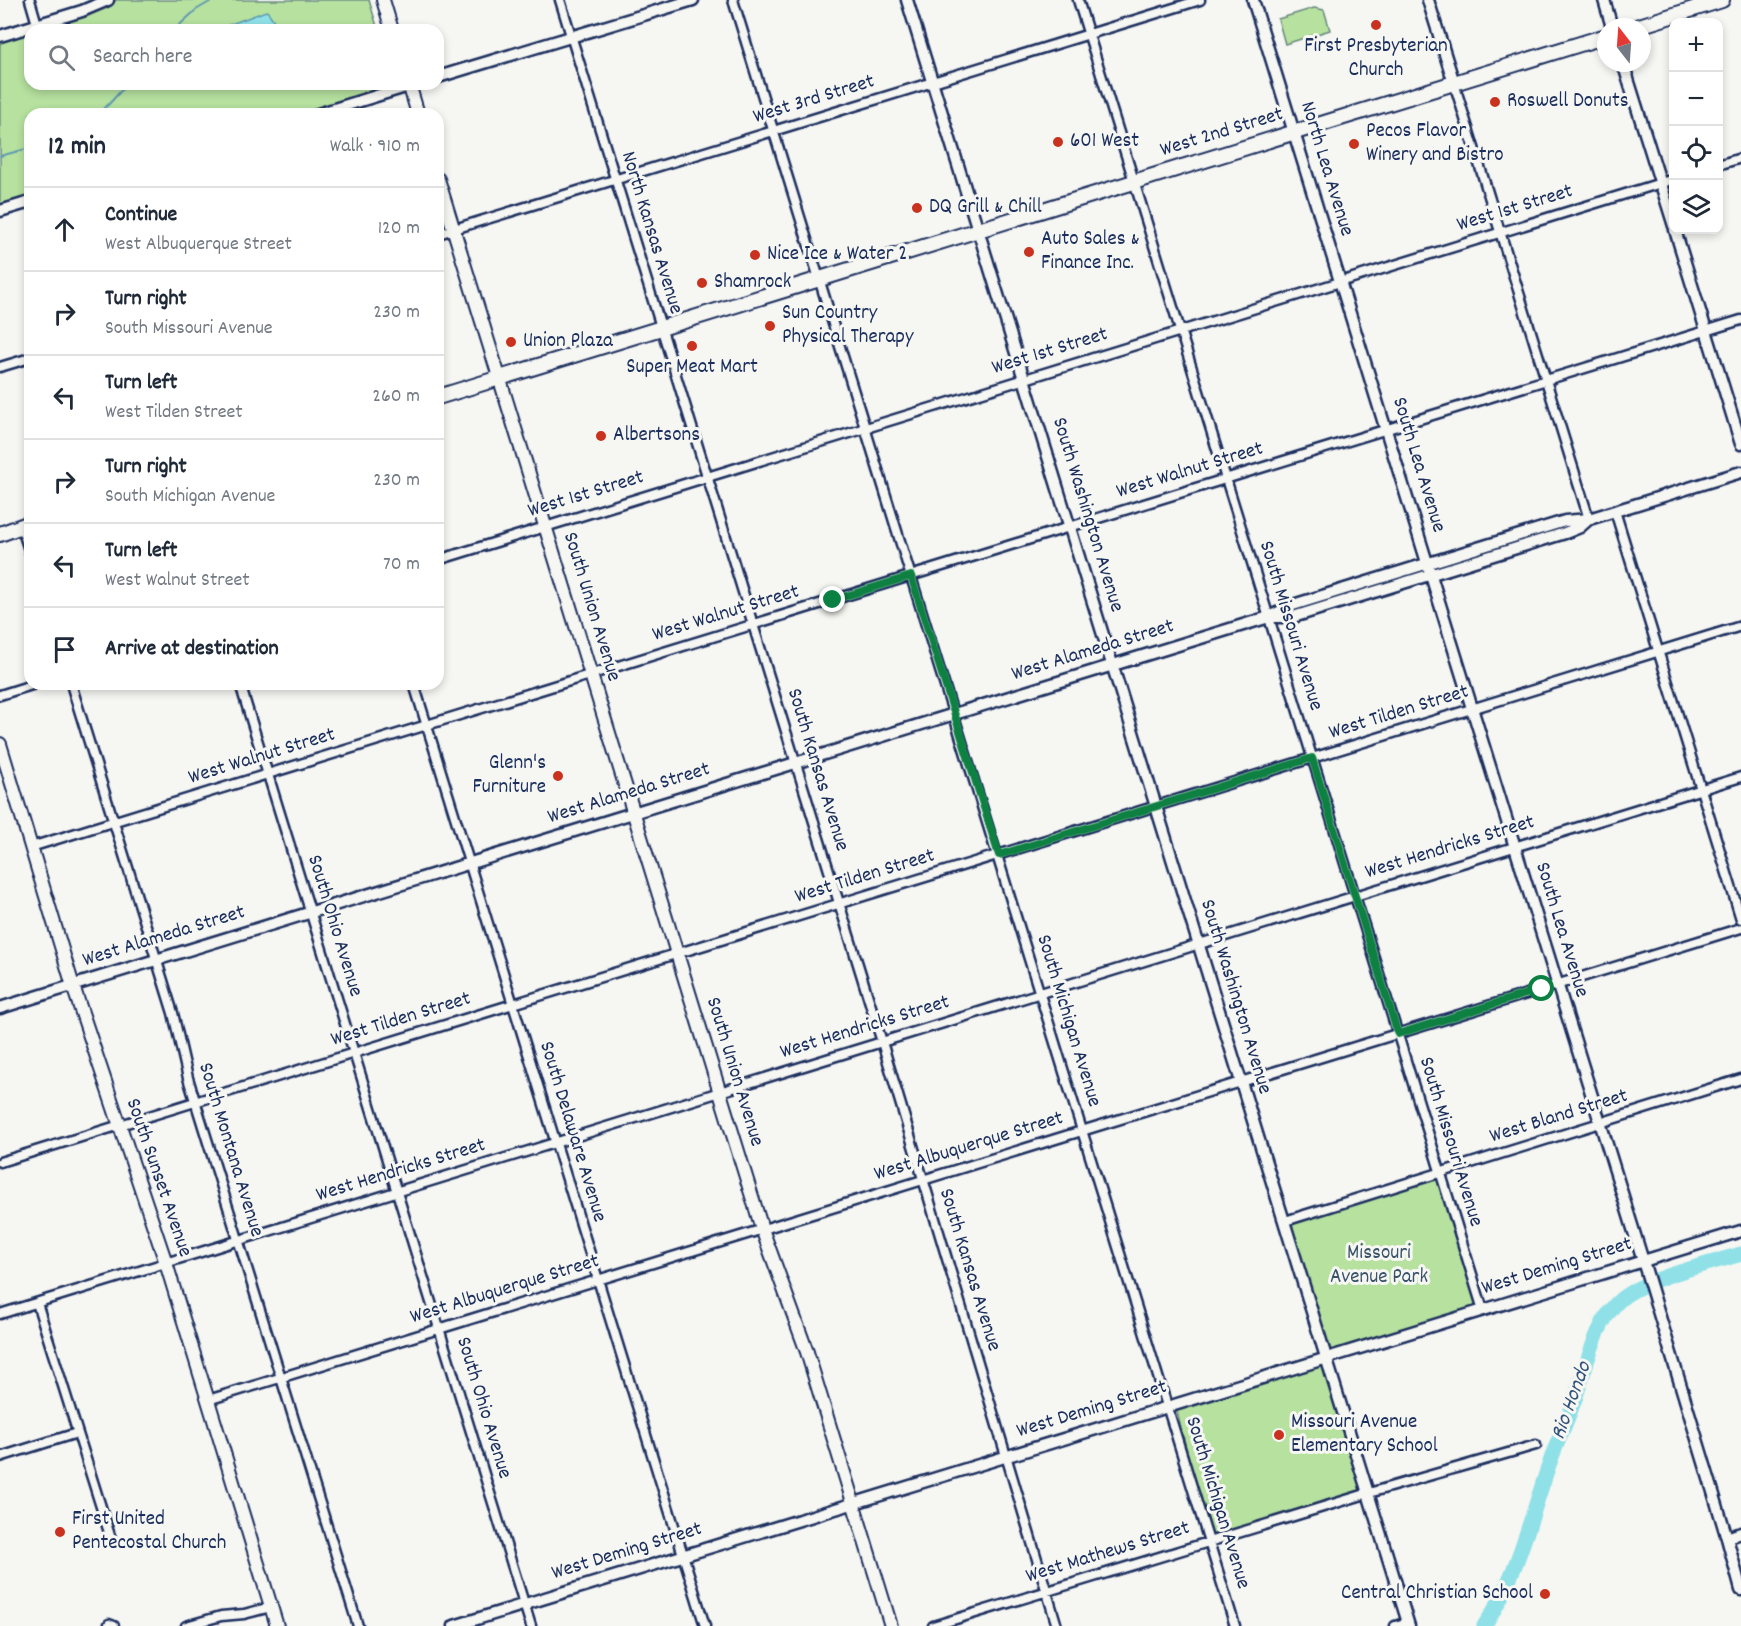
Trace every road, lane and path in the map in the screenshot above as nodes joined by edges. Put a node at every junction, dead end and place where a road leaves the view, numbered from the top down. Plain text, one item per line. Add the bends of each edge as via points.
1 (30, 0) edge
2 (108, 0) edge
3 (382, 0) edge
4 (560, 0) edge
5 (693, 0) edge
6 (733, 0) edge
7 (907, 0) edge
8 (1078, 0) edge
9 (1200, 0) edge
10 (1253, 0) edge
11 (1428, 0) edge
12 (1604, 0) edge
13 (1722, 0) edge
14 (1609, 18) edge
15 (1651, 22) edge
16 (37, 24) joint
17 (390, 24) edge
18 (24, 28) edge
19 (1088, 34) junction
20 (0, 36) edge
21 (572, 37) junction
22 (1597, 39) edge
23 (1626, 72) edge
24 (444, 75) edge
25 (932, 82) junction
26 (1454, 83) junction
27 (395, 90) edge
28 (412, 90) edge
29 (337, 108) edge
30 (417, 108) edge
31 (774, 130) junction
32 (1294, 133) junction
33 (1741, 158) edge
34 (1723, 164) edge
35 (616, 179) junction
36 (1670, 180) edge
37 (1134, 182) junction
38 (1660, 183) junction
39 (444, 199) edge
40 (24, 204) edge
41 (0, 211) edge
42 (1669, 212) edge
43 (453, 229) junction
44 (979, 231) junction
45 (444, 232) edge
46 (1501, 232) junction
47 (1676, 234) edge
48 (820, 280) junction
49 (1341, 282) junction
50 (1741, 320) edge
51 (662, 329) junction
52 (1180, 331) junction
53 (1706, 331) junction
54 (24, 360) edge
55 (0, 368) edge
56 (500, 378) junction
57 (1024, 379) junction
58 (1546, 380) junction
59 (444, 395) edge
60 (866, 428) junction
61 (1386, 429) junction
62 (1741, 444) edge
63 (1741, 472) edge
64 (709, 476) junction
65 (1226, 479) junction
66 (1615, 511) junction
67 (1589, 519) junction
68 (24, 525) edge
69 (546, 526) junction
70 (1070, 527) junction
71 (0, 534) edge
72 (444, 558) edge
73 (1428, 562) junction
74 (1431, 575) junction
75 (911, 576) junction
76 (1269, 618) junction
77 (754, 624) junction
78 (1741, 626) edge
79 (1658, 651) junction
80 (1113, 665) junction
81 (592, 674) junction
82 (24, 687) edge
83 (73, 690) edge
84 (242, 690) edge
85 (416, 690) edge
86 (0, 695) edge
87 (1472, 709) junction
88 (954, 714) junction
89 (427, 725) junction
90 (0, 744) edge
91 (1312, 758) junction
92 (796, 763) junction
93 (268, 774) junction
94 (1741, 777) edge
95 (1701, 789) junction
96 (1156, 806) junction
97 (635, 813) junction
98 (113, 822) junction
99 (31, 847) junction
100 (1515, 847) junction
101 (999, 855) junction
102 (470, 864) junction
103 (1355, 896) junction
104 (840, 904) junction
105 (311, 912) junction
106 (1741, 919) edge
107 (1741, 928) edge
108 (1199, 944) junction
109 (678, 954) junction
110 (157, 960) junction
111 (1557, 984) junction
112 (73, 986) junction
113 (1040, 993) junction
114 (513, 1004) junction
115 (0, 1008) edge
116 (1398, 1034) junction
117 (882, 1042) junction
118 (354, 1053) junction
119 (1741, 1079) edge
120 (1241, 1082) junction
121 (720, 1091) junction
122 (196, 1102) junction
123 (1600, 1123) junction
124 (120, 1125) junction
125 (1083, 1131) junction
126 (555, 1142) junction
127 (0, 1162) edge
128 (1440, 1172) junction
129 (924, 1180) junction
130 (398, 1191) junction
131 (1285, 1221) junction
132 (762, 1229) junction
133 (1741, 1231) edge
134 (239, 1240) junction
135 (1643, 1261) junction
136 (166, 1263) junction
137 (598, 1280) junction
138 (37, 1303) junction
139 (1483, 1310) junction
140 (0, 1314) edge
141 (440, 1329) junction
142 (1326, 1358) junction
143 (282, 1378) junction
144 (208, 1400) junction
145 (1168, 1406) junction
146 (77, 1433) junction
147 (1536, 1445) dead end
148 (0, 1457) edge
149 (1006, 1457) junction
150 (1369, 1493) junction
151 (853, 1503) junction
152 (1741, 1533) edge
153 (1727, 1538) junction
154 (1210, 1541) junction
155 (112, 1542) dead end
156 (683, 1556) junction
157 (1741, 1590) edge
158 (1047, 1591) junction
159 (525, 1604) junction
160 (271, 1607) junction
161 (1409, 1624) edge
162 (186, 1626) edge
163 (277, 1626) edge
164 (358, 1626) edge
165 (454, 1626) edge
166 (531, 1626) edge
167 (705, 1626) edge
168 (891, 1626) edge
169 (933, 1626) edge
170 (1058, 1626) edge
171 (1235, 1626) edge
172 (1395, 1626) edge

1 - 16 street
2 - 16 street
3 - 17 main road
4 - 21 street, North Kansas Avenue
5 - 21 street
6 - 31 street, South Michigan Avenue
7 - 25 street, South Washington Avenue
8 - 19 street, South Missouri Avenue
9 - 19 street, West 3rd Street
10 - 32 street, North Lea Avenue
11 - 26 street
12 - 14 street
13 - 15 main road
18 - 20 street
19 - 25 street, West 3rd Street
19 - 37 street, South Missouri Avenue
21 - 24 street
21 - 35 street, North Kansas Avenue
22 - 26 main road, West 2nd Street
23 - 38 street
25 - 31 street, West 3rd Street
25 - 44 street, South Washington Avenue
26 - 32 main road, West 2nd Street
26 - 46 street
27 - 29 street
28 - 30 main road
31 - 35 street, West 3rd Street
31 - 48 street, South Michigan Avenue
32 - 37 main road, West 2nd Street
32 - 49 street, North Lea Avenue
33 - 34 street
35 - 43 street, West 3rd Street
35 - 51 street, North Kansas Avenue
36 - 38 street, West 1st Street
37 - 44 main road, West 2nd Street
37 - 52 street, South Missouri Avenue
38 - 42 street
38 - 46 street, West 1st Street
39 - 43 main road, South Union Avenue
40 - 41 street
43 - 45 street, West 3rd Street
43 - 56 main road, South Union Avenue
44 - 48 main road, West 2nd Street
44 - 57 street, South Washington Avenue
46 - 49 street, West 1st Street
46 - 58 street
47 - 53 street
48 - 51 main road, West 2nd Street
48 - 60 street, South Michigan Avenue
49 - 52 street, West 1st Street
49 - 61 street, South Lea Avenue
50 - 53 street, West Walnut Street
51 - 56 main road, West 2nd Street
51 - 64 street, North Kansas Avenue
52 - 57 street, West 1st Street
52 - 65 street, South Missouri Avenue
53 - 58 street, West Walnut Street
53 - 62 street
54 - 55 street
56 - 59 main road, West 2nd Street
56 - 69 main road, South Union Avenue
57 - 60 street, West 1st Street
57 - 70 street, South Washington Avenue
58 - 61 street, West Walnut Street
58 - 67 street
60 - 64 street, West 1st Street
60 - 75 street, South Michigan Avenue
61 - 65 street, West Walnut Street
61 - 73 street, South Lea Avenue
63 - 66 street, West Alameda Street
64 - 69 street, West 1st Street
64 - 77 street, South Kansas Avenue
65 - 70 street, West Walnut Street
65 - 76 street, South Missouri Avenue
66 - 67 street, West Alameda Street
66 - 79 street
67 - 73 street, West Alameda Street via 1565,520
67 - 74 street, West Alameda Street via 1565,533
68 - 71 main road
69 - 72 street, West 1st Street
69 - 81 main road, South Union Avenue
70 - 75 street, West Walnut Street
70 - 80 street, South Washington Avenue
73 - 74 street, South Lea Avenue
73 - 76 street, West Alameda Street via 1293,605
74 - 76 street, West Alameda Street via 1293,617
74 - 87 street, South Lea Avenue
75 - 77 street, West Walnut Street
75 - 88 street, South Michigan Avenue
76 - 80 street, West Alameda Street
76 - 91 street, South Missouri Avenue
77 - 81 street, West Walnut Street
77 - 92 street, South Kansas Avenue
78 - 79 street, West Tilden Street
79 - 87 street, West Tilden Street
79 - 95 street
80 - 88 street, West Alameda Street
80 - 96 street, South Washington Avenue
81 - 89 street, West Walnut Street
81 - 97 main road, South Union Avenue
82 - 86 street
83 - 98 street, South Montana Avenue
84 - 93 street, South Ohio Avenue
85 - 89 street, South Delaware Avenue
87 - 91 street, West Tilden Street
87 - 100 street, South Lea Avenue
88 - 92 street, West Alameda Street
88 - 101 street, South Michigan Avenue
89 - 93 street, West Walnut Street
89 - 102 street, South Delaware Avenue
90 - 99 main road, South Sunset Avenue
91 - 96 street, West Tilden Street
91 - 103 street, South Missouri Avenue
92 - 97 street, West Alameda Street
92 - 104 street, South Kansas Avenue
93 - 98 street, West Walnut Street
93 - 105 street, South Ohio Avenue
94 - 95 street, West Hendricks Street
95 - 100 street, West Hendricks Street
95 - 106 street
96 - 101 street, West Tilden Street
96 - 108 street, South Washington Avenue
97 - 102 street, West Alameda Street
97 - 109 main road, South Union Avenue
98 - 99 street, West Walnut Street
98 - 110 street, South Montana Avenue
99 - 112 main road, South Sunset Avenue
100 - 103 street, West Hendricks Street
100 - 111 street, South Lea Avenue
101 - 104 street, West Tilden Street
101 - 113 street, South Michigan Avenue
102 - 105 street, West Alameda Street
102 - 114 street, South Delaware Avenue
103 - 108 street, West Hendricks Street
103 - 116 street, South Missouri Avenue
104 - 109 street, West Tilden Street
104 - 117 street, South Kansas Avenue
105 - 110 street, West Alameda Street
105 - 118 street, South Ohio Avenue
107 - 111 street, West Albuquerque Street
108 - 113 street, West Hendricks Street
108 - 120 street, South Washington Avenue
109 - 114 street, West Tilden Street
109 - 121 main road, South Union Avenue
110 - 112 street, West Alameda Street
110 - 122 street, South Montana Avenue
111 - 116 street, West Albuquerque Street
111 - 123 street, South Lea Avenue
112 - 115 street, West Alameda Street
112 - 124 main road, South Sunset Avenue
113 - 117 street, West Hendricks Street
113 - 125 street, South Michigan Avenue
114 - 118 street, West Tilden Street
114 - 126 street, South Delaware Avenue
116 - 120 street, West Albuquerque Street
116 - 128 street, South Missouri Avenue
117 - 121 street, West Hendricks Street
117 - 129 street, South Kansas Avenue
118 - 122 street, West Tilden Street
118 - 130 street, South Ohio Avenue
119 - 123 street, West Bland Street
120 - 125 street, West Albuquerque Street
120 - 131 street, South Washington Avenue
121 - 126 street, West Hendricks Street
121 - 132 main road, South Union Avenue
122 - 124 street, West Tilden Street
122 - 134 street, South Montana Avenue
123 - 128 street, West Bland Street
123 - 135 street, South Lea Avenue
124 - 127 street, West Tilden Street
124 - 136 main road, South Sunset Avenue
125 - 129 street, West Albuquerque Street
125 - 145 street, South Michigan Avenue
126 - 130 street, West Hendricks Street
126 - 137 street, South Delaware Avenue
128 - 131 street, West Bland Street
128 - 139 street, South Missouri Avenue
129 - 132 street, West Albuquerque Street
129 - 149 street, South Kansas Avenue
130 - 134 street, West Hendricks Street
130 - 141 street, South Ohio Avenue
131 - 142 street, South Washington Avenue
132 - 137 street, West Albuquerque Street
132 - 151 main road, South Union Avenue via 807,1352
133 - 135 street, West Deming Street
134 - 136 street, West Hendricks Street
134 - 143 street, South Montana Avenue
135 - 139 street, West Deming Street
135 - 153 street, South Lea Avenue
136 - 138 street, West Hendricks Street
136 - 144 main road, South Sunset Avenue
137 - 141 street, West Albuquerque Street
137 - 156 street, South Delaware Avenue
138 - 140 street, West Hendricks Street
138 - 146 street
139 - 142 street, West Deming Street
141 - 143 street, West Albuquerque Street
141 - 159 street, South Ohio Avenue
142 - 145 street, West Deming Street
142 - 150 street, South Washington Avenue
143 - 144 street, West Albuquerque Street
143 - 164 street, South Montana Avenue
144 - 160 main road, South Sunset Avenue
145 - 149 street, West Deming Street
145 - 154 street, South Michigan Avenue
146 - 148 street
146 - 155 street
147 - 150 street, West Mathews Street
149 - 151 street, West Deming Street
149 - 158 street, South Kansas Avenue
150 - 154 street, West Mathews Street
150 - 161 street, South Washington Avenue
151 - 156 street, West Deming Street
151 - 168 main road, South Union Avenue
152 - 153 street
153 - 157 street, South Lea Avenue
154 - 158 street, West Mathews Street
154 - 171 street, South Michigan Avenue
156 - 159 street, West Deming Street
156 - 167 street, South Delaware Avenue
158 - 169 street, West Mathews Street
158 - 170 street, South Kansas Avenue
159 - 165 street, West Deming Street
159 - 166 street, South Ohio Avenue
160 - 162 street
160 - 163 main road, South Sunset Avenue
161 - 172 street

